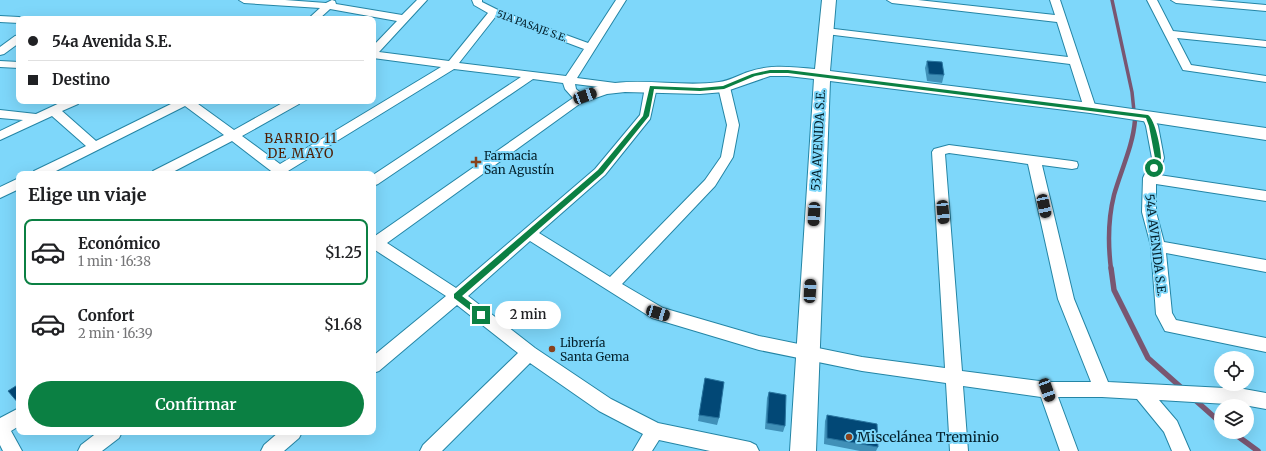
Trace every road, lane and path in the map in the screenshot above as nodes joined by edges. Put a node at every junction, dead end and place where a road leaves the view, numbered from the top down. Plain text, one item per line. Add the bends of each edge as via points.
1 (244, 0) edge
2 (422, 0) edge
3 (477, 0) edge
4 (621, 0) edge
5 (829, 0) edge
6 (892, 0) edge
7 (1055, 0) edge
8 (1152, 0) edge
9 (1176, 0) edge
10 (332, 3) edge
11 (1234, 3) edge
12 (1266, 8) edge
13 (494, 12) junction
14 (317, 16) edge
15 (405, 18) junction
16 (1061, 18) junction
17 (0, 19) edge
18 (16, 20) edge
19 (826, 31) junction
20 (1170, 34) junction
21 (16, 40) edge
22 (1266, 44) edge
23 (590, 47) junction
24 (0, 52) edge
25 (376, 53) edge
26 (376, 55) edge
27 (1076, 61) junction
28 (0, 64) edge
29 (16, 66) edge
30 (451, 66) junction
31 (822, 75) junction
32 (530, 76) junction
33 (1266, 79) edge
34 (569, 81) junction
35 (625, 87) junction
36 (651, 87) junction
37 (724, 87) junction
38 (581, 98) junction
39 (67, 104) edge
40 (180, 104) edge
41 (190, 104) edge
42 (290, 104) edge
43 (1090, 108) junction
44 (53, 110) junction
45 (0, 114) edge
46 (1139, 115) junction
47 (37, 118) junction
48 (1266, 134) edge
49 (0, 136) edge
50 (232, 136) junction
51 (95, 147) junction
52 (1034, 160) junction
53 (1072, 165) dead end
54 (45, 171) edge
55 (164, 171) edge
56 (281, 171) edge
57 (284, 171) edge
58 (1150, 178) junction
59 (376, 179) edge
60 (16, 185) edge
61 (0, 193) edge
62 (1266, 196) edge
63 (529, 233) junction
64 (376, 242) edge
65 (376, 244) edge
66 (1158, 246) junction
67 (1266, 266) edge
68 (611, 285) junction
69 (457, 296) junction
70 (1266, 345) edge
71 (529, 353) junction
72 (807, 353) junction
73 (376, 364) edge
74 (953, 376) junction
75 (1102, 388) junction
76 (1047, 390) junction
77 (1147, 392) junction
78 (1266, 401) edge
79 (16, 418) edge
80 (0, 428) edge
81 (655, 431) junction
82 (109, 435) edge
83 (289, 435) edge
84 (13, 451) edge
85 (87, 451) edge
86 (270, 451) edge
87 (429, 451) edge
88 (642, 451) edge
89 (750, 451) edge
90 (803, 451) edge
91 (959, 451) edge
92 (1069, 451) edge
93 (1181, 451) edge

1 - 10 street
2 - 15 street
3 - 13 street, 51A PASAJE S.E. via 477,3
4 - 23 street
5 - 19 street, 53A AVENIDA S.E.
6 - 16 street
7 - 16 street
8 - 20 street
9 - 11 street
10 - 14 street
10 - 15 street
11 - 12 street
13 - 23 street, 51A PASAJE S.E.
13 - 30 street
15 - 25 street
16 - 27 street
17 - 18 street
19 - 27 street
19 - 31 street, 53A AVENIDA S.E.
20 - 22 street
20 - 33 street via 1186,68
21 - 24 street
23 - 34 street
26 - 30 street
27 - 43 street
28 - 29 street
30 - 32 street
30 - 57 street
31 - 37 street via 770,71
31 - 43 street
31 - 72 street, 53A AVENIDA S.E.
32 - 34 street
32 - 59 street
34 - 35 street
34 - 38 street via 572,92
35 - 36 street
35 - 38 street via 604,90
36 - 37 street
36 - 63 street via 646,116 600,172
37 - 68 street via 733,125 727,157 710,183
38 - 64 street
39 - 44 street
40 - 51 street
41 - 50 street
42 - 50 street
43 - 46 street
44 - 47 street
44 - 51 street
45 - 47 street
46 - 48 street
46 - 58 street, 54A AVENIDA S.E. via 1152,126 1158,158
47 - 49 street
50 - 55 street
50 - 56 street
51 - 54 street
52 - 53 street
52 - 74 street via 949,149 938,152
52 - 75 street via 1066,299
58 - 62 street
58 - 66 street, 54A AVENIDA S.E. via 1149,212
60 - 61 street
63 - 68 street
63 - 69 street
65 - 69 street
66 - 67 street
66 - 70 street, 54A AVENIDA S.E. via 1164,314 1171,326
68 - 72 street via 658,313 759,343
69 - 71 street
69 - 73 street
71 - 81 street via 605,405
71 - 87 street
72 - 74 street via 862,364
72 - 90 street, 53A AVENIDA S.E.
74 - 76 street
74 - 91 street
75 - 76 street
75 - 77 street
76 - 92 street
77 - 78 street via 1244,397
77 - 93 street via 1171,427
79 - 80 street
80 - 84 street
81 - 88 street
81 - 89 street
82 - 85 street
83 - 86 street

